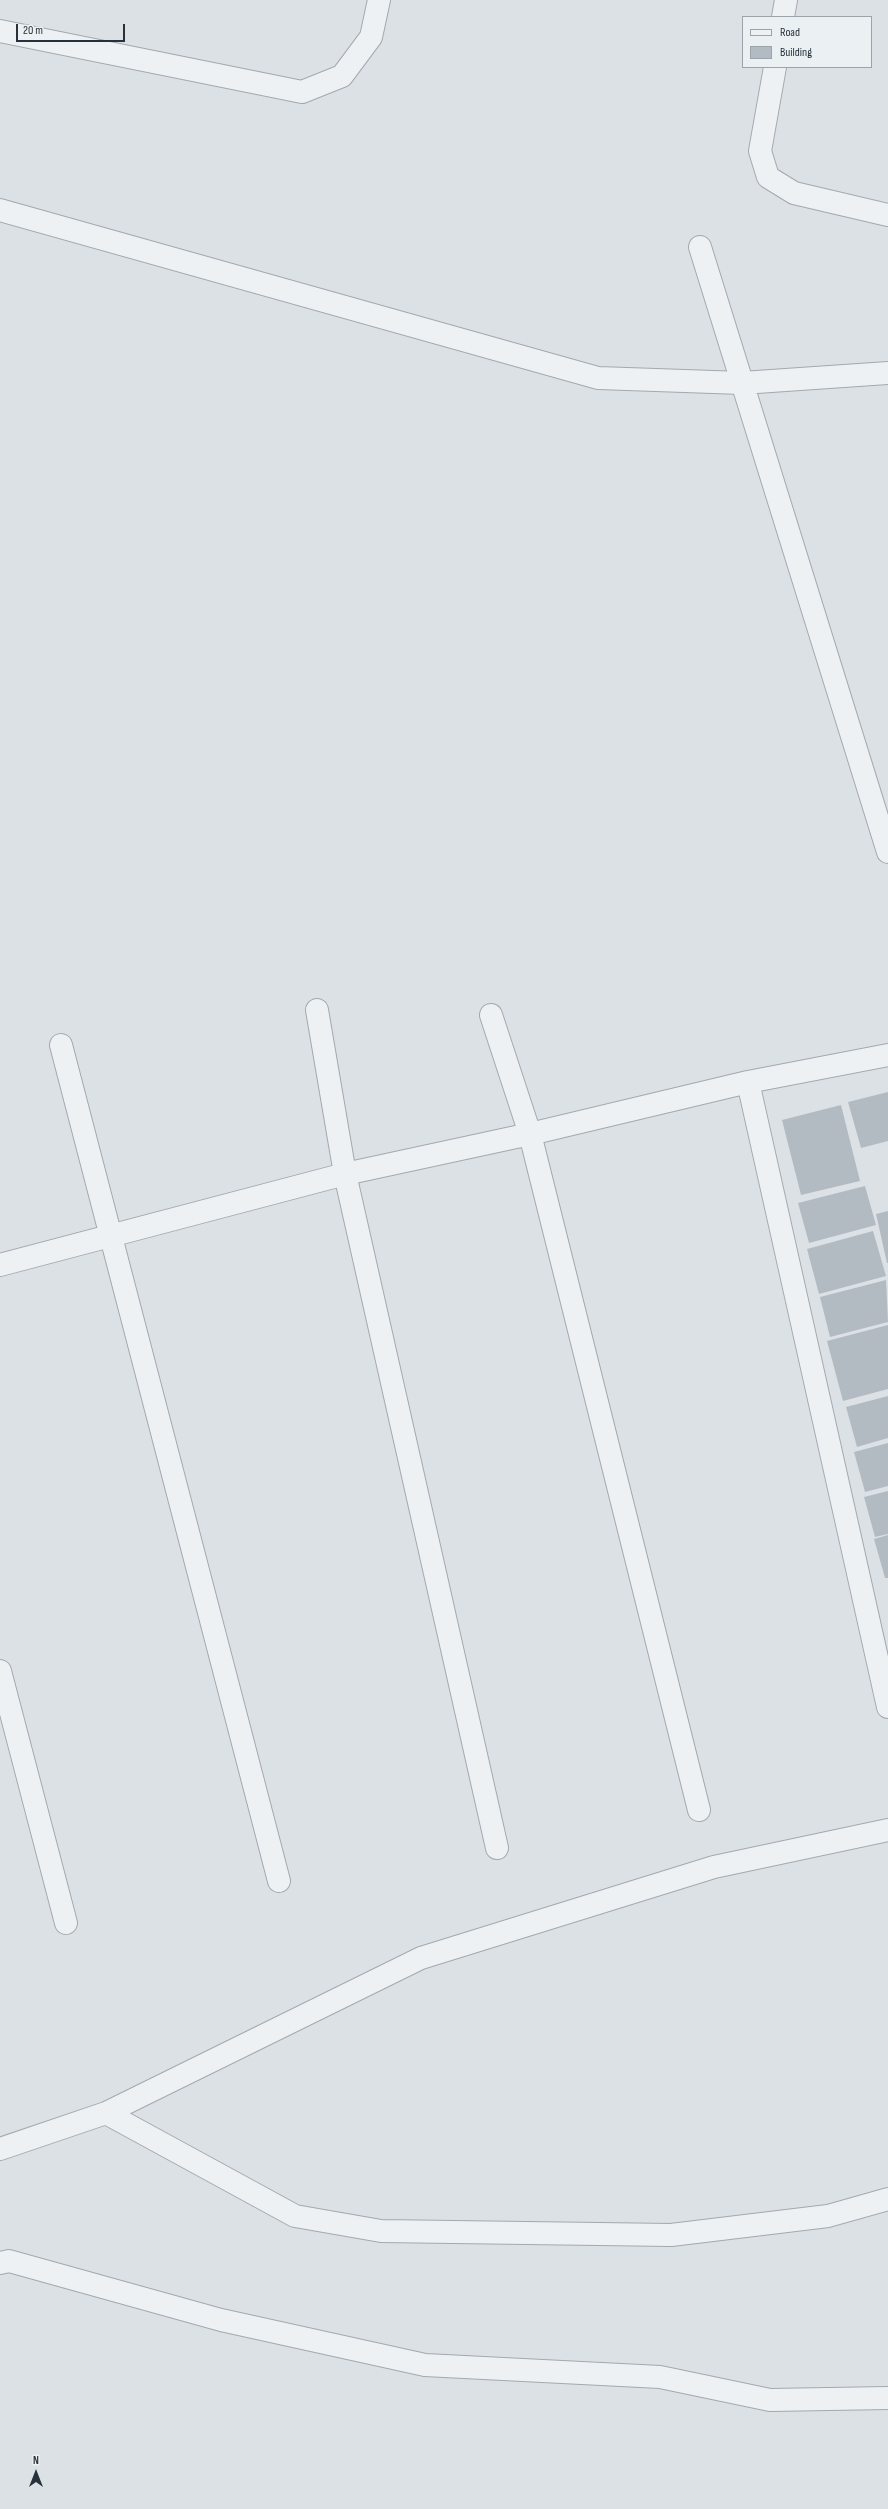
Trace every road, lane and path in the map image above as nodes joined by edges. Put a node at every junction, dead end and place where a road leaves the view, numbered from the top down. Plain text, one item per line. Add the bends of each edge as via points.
1 (379, 0) edge
2 (786, 0) edge
3 (783, 16) edge
4 (0, 31) edge
5 (775, 68) edge
6 (0, 210) edge
7 (888, 215) edge
8 (700, 247) dead end
9 (888, 373) edge
10 (742, 383) junction
11 (888, 852) edge
12 (317, 1010) dead end
13 (491, 1015) dead end
14 (61, 1044) dead end
15 (888, 1055) edge
16 (748, 1082) junction
17 (530, 1134) junction
18 (345, 1174) junction
19 (110, 1236) junction
20 (0, 1265) edge
21 (0, 1671) edge
22 (888, 1707) edge
23 (699, 1810) dead end
24 (888, 1830) edge
25 (497, 1848) dead end
26 (279, 1881) dead end
27 (66, 1923) dead end
28 (106, 2113) junction
29 (0, 2150) edge
30 (888, 2199) edge
31 (0, 2263) edge
32 (888, 2398) edge

1 - 4 street via 371,37 342,76 302,92
2 - 3 street
5 - 7 street via 760,151 768,177 794,193
6 - 10 street via 598,378
8 - 10 street
9 - 10 street
10 - 11 street
12 - 18 street
13 - 17 street
14 - 19 street
15 - 16 street
16 - 17 street
16 - 22 street
17 - 18 street
17 - 23 street
18 - 19 street
18 - 25 street
19 - 20 street
19 - 26 street
21 - 27 street
24 - 28 street via 714,1868 422,1958
28 - 29 street
28 - 30 street via 295,2216 381,2231 671,2235 828,2216
31 - 32 street via 9,2261 221,2320 425,2365 660,2377 770,2400

